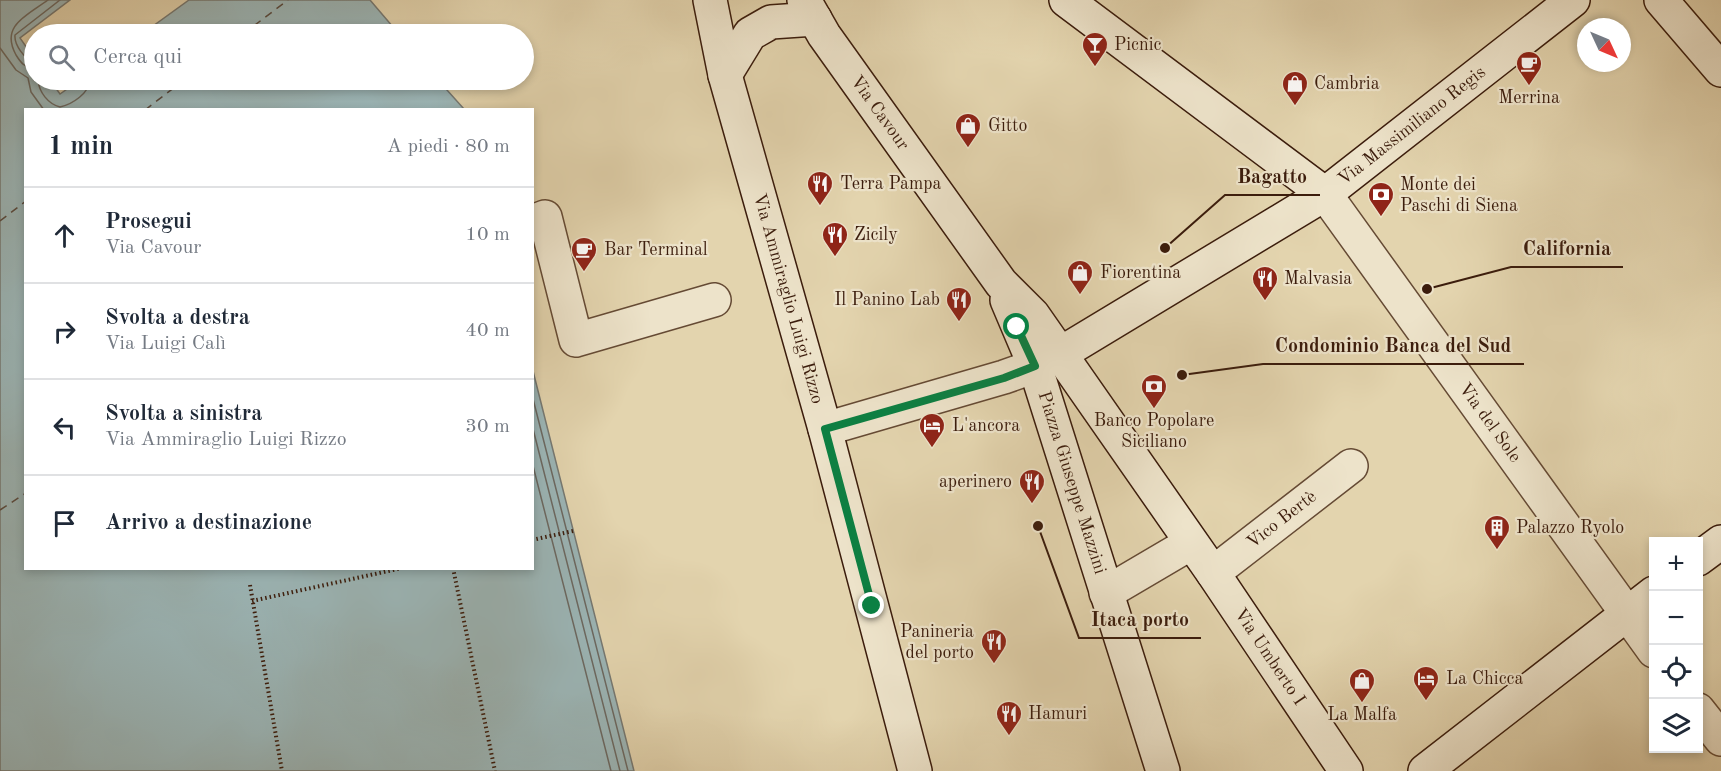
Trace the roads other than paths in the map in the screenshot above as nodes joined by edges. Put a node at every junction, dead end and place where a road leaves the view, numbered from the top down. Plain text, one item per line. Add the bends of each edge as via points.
1 (710, 0) edge
2 (1066, 0) edge
3 (1573, 0) edge
4 (1661, 0) edge
5 (809, 9) edge
6 (1721, 70) edge
7 (725, 75) junction
8 (1325, 194) junction
9 (534, 221) edge
10 (714, 300) dead end
11 (1047, 360) junction
12 (825, 429) junction
13 (1351, 466) dead end
14 (1721, 542) edge
15 (1191, 543) junction
16 (1703, 555) edge
17 (1213, 573) junction
18 (1106, 593) junction
19 (1649, 596) edge
20 (1626, 615) junction
21 (1649, 646) edge
22 (1703, 716) edge
23 (1721, 739) edge
24 (915, 771) edge
25 (1163, 771) edge
26 (1346, 771) edge
27 (1425, 771) edge

1 - 7 street, Via Ammiraglio Luigi Rizzo
2 - 8 street, Via del Sole
3 - 8 street, Via Massimiliano Regis
4 - 6 street
5 - 7 street via 750,34
5 - 11 street, Via Cavour via 1001,283 1033,315
7 - 12 street, Via Ammiraglio Luigi Rizzo
8 - 11 street, Via Massimiliano Regis
8 - 20 street, Via del Sole
9 - 10 street via 545,217 576,340
11 - 12 street, Via Massimiliano Regis via 1004,378
11 - 15 street, Piazza Giuseppe Mazzini
11 - 18 street, Piazza Giuseppe Mazzini
12 - 24 street, Via Ammiraglio Luigi Rizzo
13 - 17 street, Vico Bertè
14 - 16 street
15 - 17 street, Via Umberto I
15 - 18 street, Piazza Giuseppe Mazzini
17 - 26 street, Via Umberto I
18 - 25 street
19 - 20 street
20 - 21 street, Via del Sole
20 - 27 street
22 - 23 street

